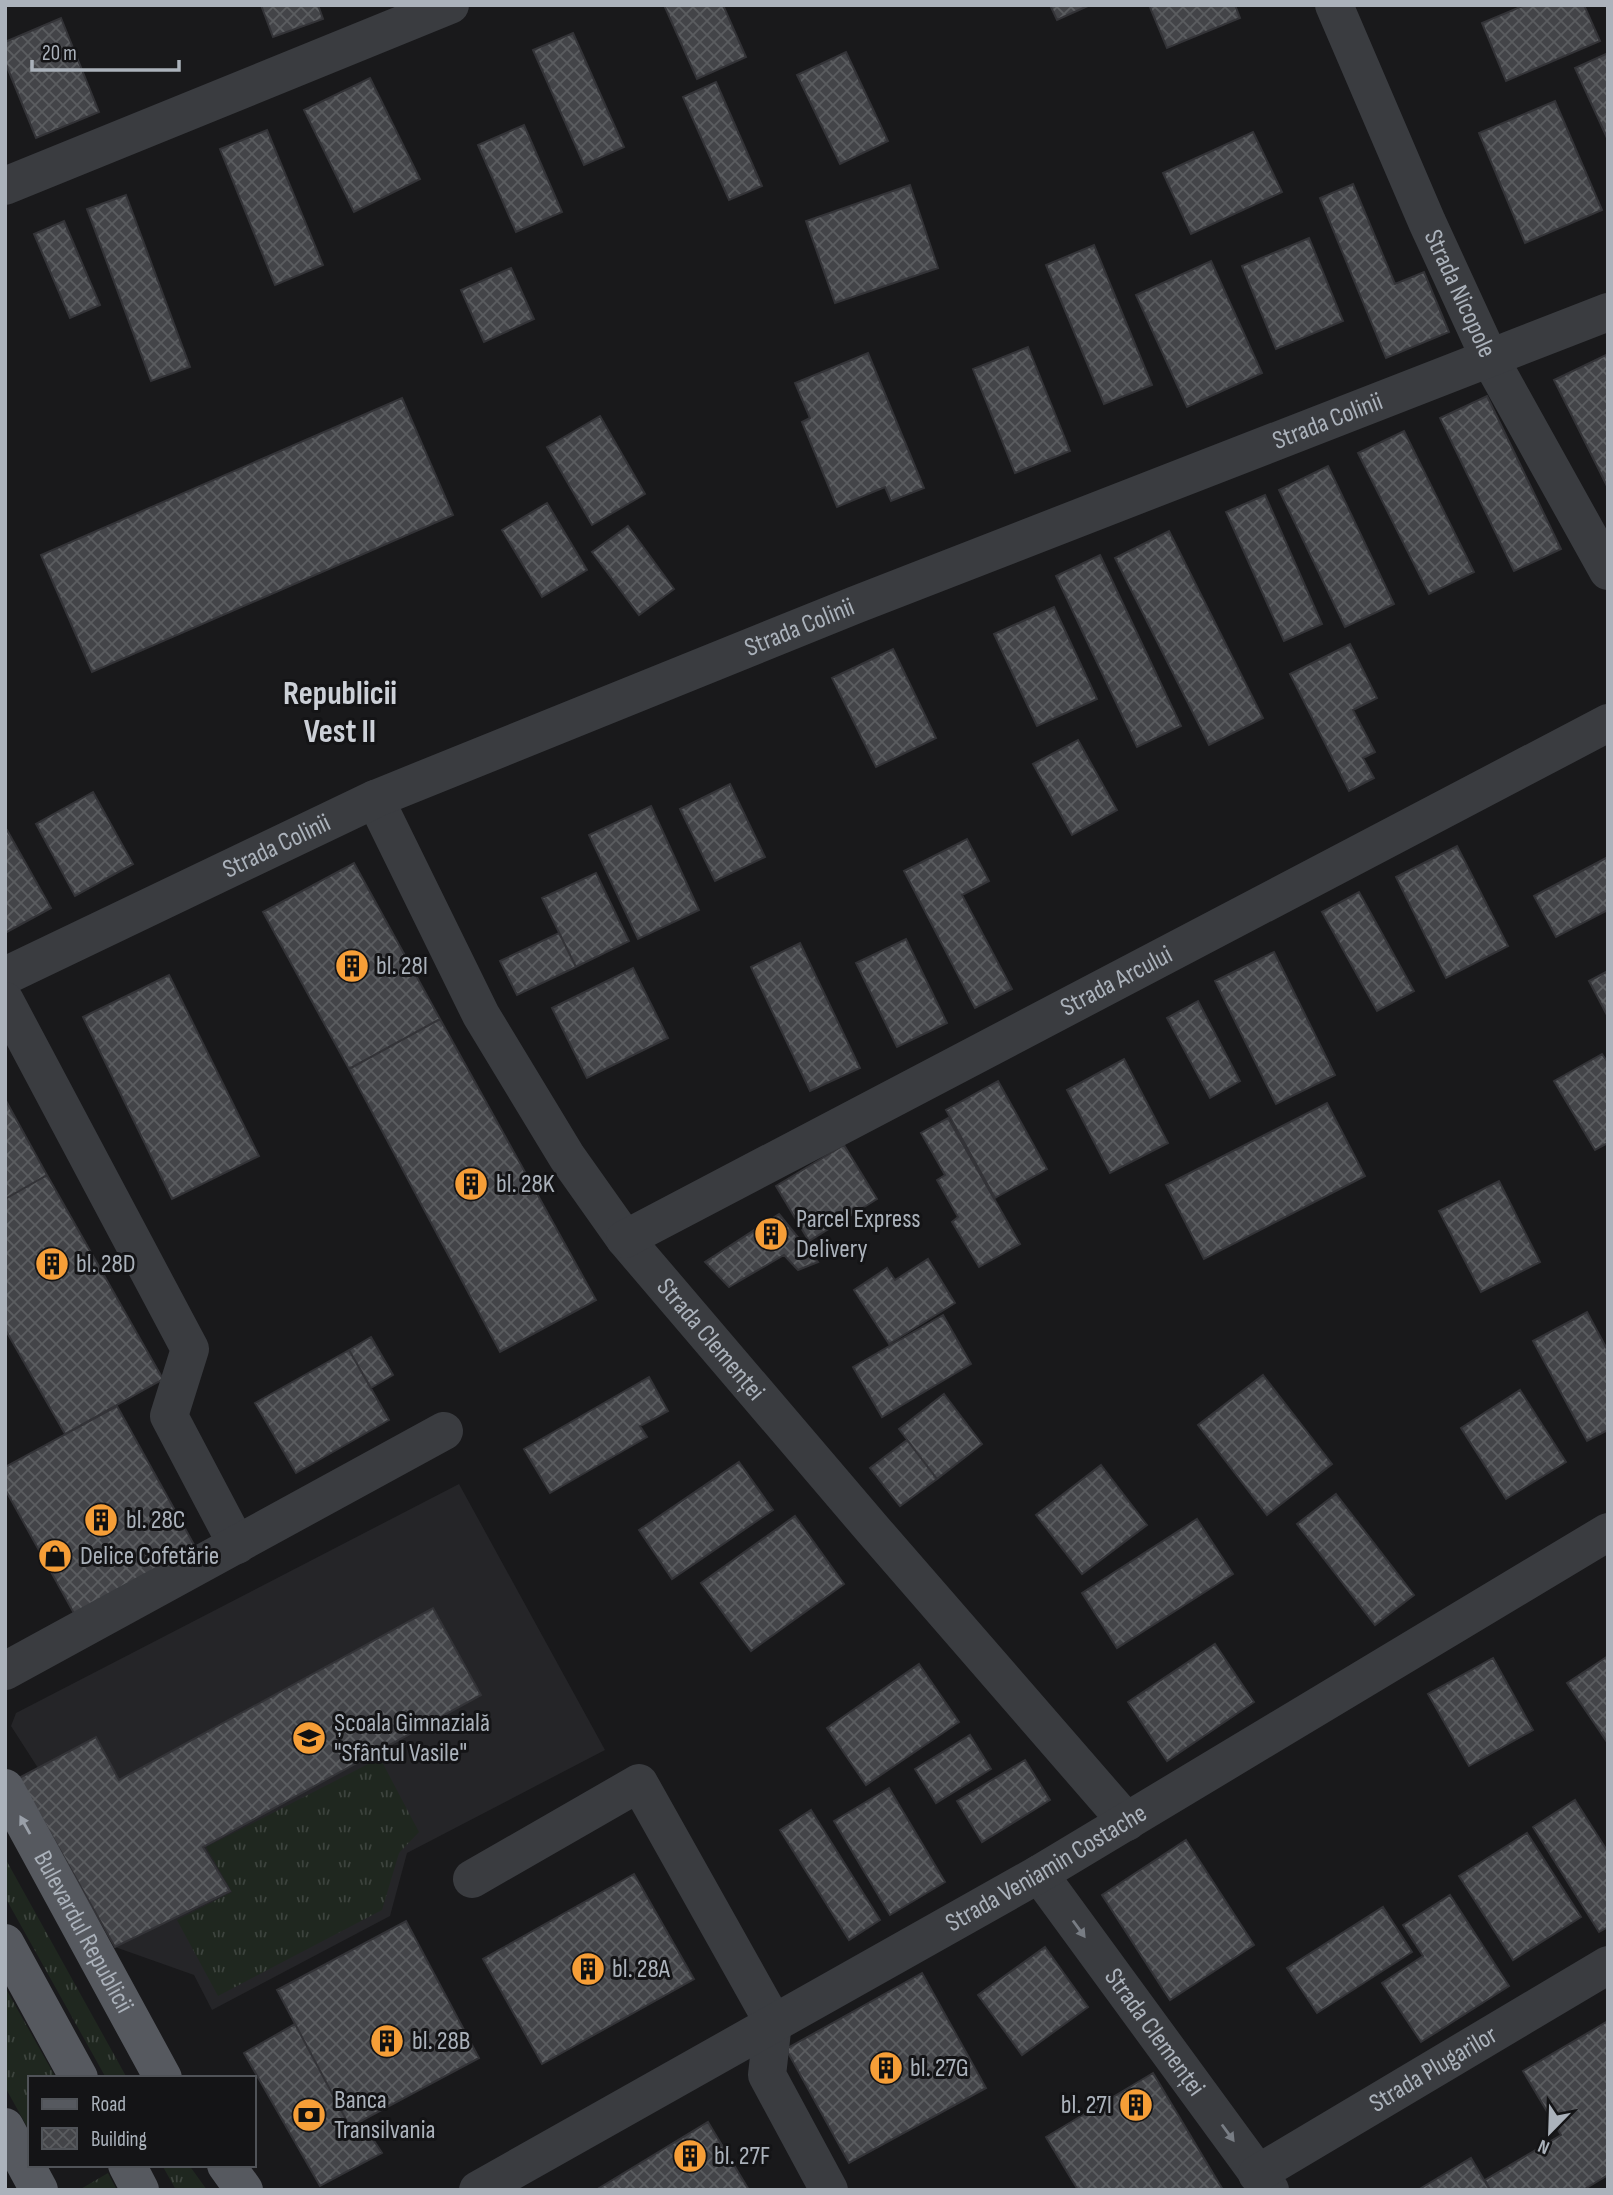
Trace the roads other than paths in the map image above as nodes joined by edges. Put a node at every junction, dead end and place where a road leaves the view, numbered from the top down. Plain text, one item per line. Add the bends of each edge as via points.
1 (450, 5) edge
2 (1334, 5) edge
3 (5, 186) edge
4 (1608, 312) edge
5 (1490, 359) junction
6 (1608, 571) edge
7 (1608, 723) edge
8 (375, 799) junction
9 (5, 976) edge
10 (5, 1001) edge
11 (625, 1239) junction
12 (444, 1431) dead end
13 (1608, 1532) edge
14 (237, 1545) junction
15 (5, 1671) edge
16 (5, 1788) edge
17 (1127, 1822) junction
18 (1039, 1874) junction
19 (472, 1878) dead end
20 (5, 1943) edge
21 (1608, 1965) edge
22 (773, 2022) junction
23 (78, 2076) edge
24 (162, 2076) edge
25 (5, 2127) edge
26 (128, 2167) edge
27 (227, 2167) edge
28 (1264, 2182) edge
29 (39, 2190) edge
30 (140, 2190) edge
31 (244, 2190) edge
32 (478, 2190) edge
33 (829, 2190) edge

1 - 3 street
2 - 5 street, Strada Nicopole
4 - 5 street, Strada Colinii
5 - 6 street, Strada Nicopole
5 - 8 street, Strada Colinii via 868,600
7 - 11 street, Strada Arcului
8 - 9 street, Strada Colinii
8 - 11 street, Strada Clemenței via 481,1015 567,1157
10 - 14 street via 190,1349 169,1416
11 - 17 street, Strada Clemenței
12 - 14 street
13 - 17 street, Strada Veniamin Costache
14 - 15 street
24 -> 16 main road, Bulevardul Republicii
17 - 18 street, Strada Veniamin Costache
18 - 22 street, Strada Veniamin Costache
18 -> 28 street, Strada Clemenței
19 - 22 street via 639,1783
20 - 23 main road
21 - 28 street, Strada Plugarilor
22 - 32 street, Strada Veniamin Costache
22 - 33 street via 767,2074
25 - 29 main road
26 - 30 main road
27 - 31 main road

